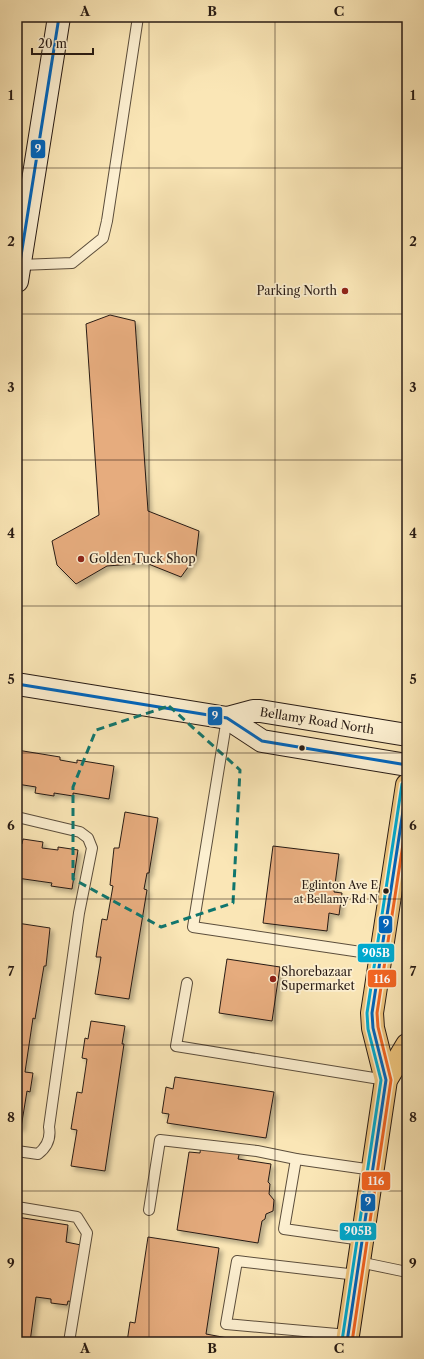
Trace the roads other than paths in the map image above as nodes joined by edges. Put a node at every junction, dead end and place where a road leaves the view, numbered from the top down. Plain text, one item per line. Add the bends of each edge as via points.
1 (59, 17) edge
2 (138, 17) edge
3 (20, 242) edge
4 (18, 273) edge
5 (17, 684) edge
6 (227, 718) junction
7 (407, 735) edge
8 (407, 765) edge
9 (407, 785) edge
10 (17, 818) edge
11 (382, 955) junction
12 (187, 984) dead end
13 (407, 1045) edge
14 (386, 1080) junction
15 (17, 1151) edge
16 (296, 1159) junction
17 (373, 1170) junction
18 (17, 1207) edge
19 (149, 1210) dead end
20 (362, 1240) junction
21 (358, 1268) junction
22 (407, 1272) edge
23 (348, 1338) edge
24 (69, 1342) edge

1 - 3 street
2 - 4 lane via 103,238 72,264
3 - 4 street
5 - 6 street, Bellamy Road North
6 - 7 street, Bellamy Road North via 260,711
6 - 8 street, Bellamy Road North via 262,741
6 - 11 lane via 193,927
9 - 11 main road
10 - 15 lane via 80,832 88,838 92,848 79,913 49,1140 38,1154
11 - 14 main road via 372,1013 373,1028
12 - 14 lane via 176,1046
13 - 14 main road
14 - 17 main road
16 - 17 lane
16 - 19 lane via 257,1151 160,1140
16 - 20 lane via 284,1229
17 - 20 main road
18 - 24 lane via 77,1217 88,1233
20 - 21 main road
21 - 22 lane
21 - 23 main road
21 - 23 lane via 237,1261 226,1324

